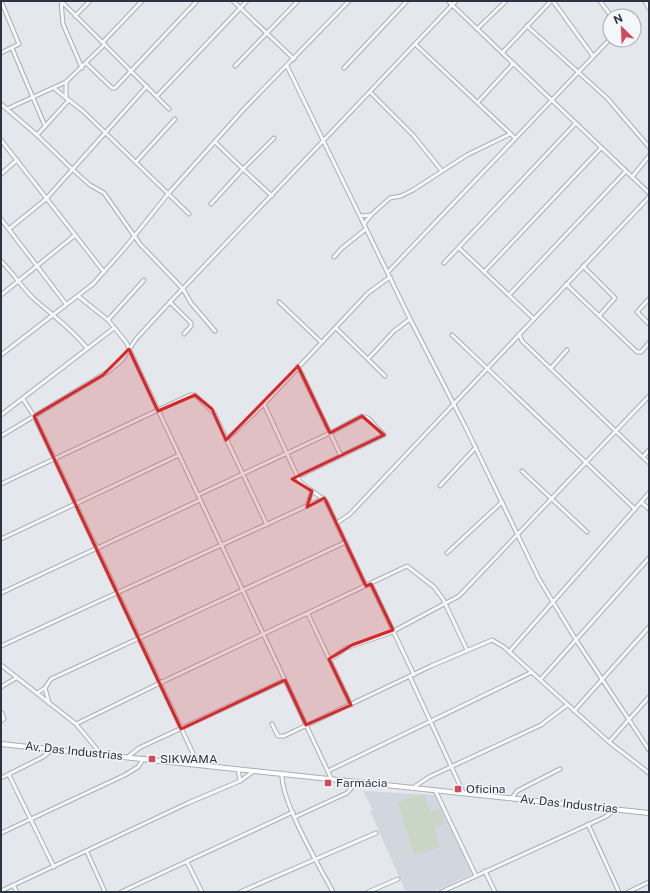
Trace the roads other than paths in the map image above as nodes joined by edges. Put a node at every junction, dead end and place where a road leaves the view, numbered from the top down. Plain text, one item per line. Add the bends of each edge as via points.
1 (1, 1) edge
2 (61, 1) edge
3 (90, 1) edge
4 (142, 1) edge
5 (197, 1) edge
6 (233, 1) edge
7 (247, 1) edge
8 (298, 1) edge
9 (349, 1) edge
10 (407, 1) edge
11 (448, 1) edge
12 (456, 1) edge
13 (506, 1) edge
14 (552, 1) edge
15 (645, 1) edge
16 (452, 5) junction
17 (240, 8) junction
18 (649, 9) edge
19 (5, 10) junction
20 (1, 11) edge
21 (75, 16) junction
22 (527, 26) junction
23 (477, 29) junction
24 (268, 34) junction
25 (104, 43) junction
26 (415, 44) junction
27 (602, 47) edge
28 (12, 48) junction
29 (1, 53) edge
30 (502, 53) junction
31 (593, 56) junction
32 (294, 59) junction
33 (87, 64) junction
34 (513, 64) junction
35 (235, 66) dead end
36 (287, 66) junction
37 (82, 68) junction
38 (344, 68) dead end
39 (132, 71) junction
40 (577, 72) junction
41 (66, 82) junction
42 (147, 86) junction
43 (55, 89) junction
44 (371, 93) junction
45 (66, 96) junction
46 (157, 96) junction
47 (34, 97) junction
48 (70, 100) junction
49 (551, 100) junction
50 (478, 102) junction
51 (1, 104) edge
52 (7, 109) junction
53 (169, 109) dead end
54 (175, 119) dead end
55 (576, 124) junction
56 (45, 126) junction
57 (105, 132) junction
58 (510, 134) junction
59 (37, 135) junction
60 (274, 138) dead end
61 (515, 138) junction
62 (1, 140) edge
63 (215, 142) junction
64 (323, 142) junction
65 (649, 147) edge
66 (601, 148) junction
67 (649, 156) edge
68 (17, 160) junction
69 (136, 162) junction
70 (72, 169) junction
71 (243, 169) junction
72 (442, 171) junction
73 (626, 171) junction
74 (1, 174) edge
75 (632, 177) junction
76 (649, 193) edge
77 (168, 194) junction
78 (272, 196) junction
79 (649, 198) edge
80 (46, 199) junction
81 (211, 204) dead end
82 (189, 214) dead end
83 (371, 215) junction
84 (360, 216) junction
85 (1, 220) edge
86 (364, 224) junction
87 (9, 229) junction
88 (366, 229) junction
89 (74, 236) junction
90 (135, 236) junction
91 (459, 248) junction
92 (334, 257) dead end
93 (1, 261) edge
94 (444, 263) dead end
95 (38, 266) junction
96 (583, 266) junction
97 (104, 272) junction
98 (388, 272) junction
99 (484, 272) junction
100 (390, 277) junction
101 (144, 280) dead end
102 (18, 282) junction
103 (566, 284) junction
104 (183, 289) junction
105 (1, 294) edge
106 (508, 295) junction
107 (78, 296) junction
108 (649, 299) edge
109 (170, 302) junction
110 (279, 302) dead end
111 (66, 304) junction
112 (53, 314) junction
113 (599, 316) junction
114 (410, 319) junction
115 (534, 319) junction
116 (108, 320) junction
117 (649, 324) edge
118 (114, 328) junction
119 (336, 328) junction
120 (215, 331) dead end
121 (184, 334) dead end
122 (519, 334) junction
123 (452, 335) dead end
124 (514, 338) junction
125 (522, 340) junction
126 (322, 342) junction
127 (649, 343) edge
128 (87, 348) junction
129 (130, 349) junction
130 (567, 350) dead end
131 (1, 355) edge
132 (368, 359) junction
133 (298, 366) junction
134 (487, 368) junction
135 (551, 368) junction
136 (385, 376) dead end
137 (649, 396) edge
138 (23, 399) junction
139 (453, 403) junction
140 (264, 404) junction
141 (158, 411) junction
142 (1, 414) edge
143 (34, 416) junction
144 (616, 431) junction
145 (330, 433) junction
146 (1, 436) edge
147 (226, 440) junction
148 (476, 447) junction
149 (649, 450) edge
150 (286, 453) junction
151 (179, 455) junction
152 (341, 456) junction
153 (643, 457) junction
154 (55, 460) junction
155 (586, 462) junction
156 (649, 463) edge
157 (522, 471) dead end
158 (242, 474) junction
159 (297, 477) junction
160 (1, 484) edge
161 (440, 486) dead end
162 (312, 491) junction
163 (649, 493) edge
164 (198, 495) junction
165 (324, 498) junction
166 (552, 499) junction
167 (200, 500) junction
168 (502, 502) junction
169 (641, 502) junction
170 (76, 504) junction
171 (307, 507) junction
172 (635, 509) junction
173 (649, 509) edge
174 (337, 523) junction
175 (267, 525) junction
176 (587, 532) dead end
177 (517, 534) junction
178 (1, 539) edge
179 (346, 542) junction
180 (222, 545) junction
181 (97, 548) junction
182 (447, 553) dead end
183 (649, 558) edge
184 (371, 584) junction
185 (366, 586) junction
186 (243, 590) junction
187 (1, 593) edge
188 (118, 593) junction
189 (552, 602) junction
190 (446, 603) junction
191 (308, 614) junction
192 (649, 627) edge
193 (393, 630) junction
194 (264, 635) junction
195 (139, 638) junction
196 (576, 640) junction
197 (1, 646) edge
198 (467, 650) junction
199 (509, 652) junction
200 (336, 654) junction
201 (328, 656) junction
202 (330, 660) junction
203 (1, 665) edge
204 (532, 672) junction
205 (412, 676) junction
206 (16, 678) junction
207 (285, 680) junction
208 (541, 680) junction
209 (602, 680) junction
210 (160, 683) junction
211 (1, 687) edge
212 (45, 688) junction
213 (37, 693) junction
214 (649, 697) edge
215 (49, 703) junction
216 (351, 705) junction
217 (567, 705) junction
218 (574, 711) junction
219 (2, 713) edge
220 (629, 719) junction
221 (1, 721) edge
222 (432, 721) junction
223 (76, 724) junction
224 (272, 724) dead end
225 (306, 725) junction
226 (181, 729) junction
227 (609, 742) junction
228 (1, 744) edge
229 (54, 749) junction
230 (649, 750) edge
231 (101, 754) junction
232 (129, 756) junction
233 (146, 758) junction
234 (198, 764) junction
235 (452, 766) junction
236 (238, 769) junction
237 (560, 769) dead end
238 (254, 771) junction
239 (328, 771) junction
240 (648, 771) edge
241 (282, 773) junction
242 (8, 775) junction
243 (1, 778) edge
244 (331, 778) junction
245 (240, 781) junction
246 (358, 781) junction
247 (414, 787) junction
248 (435, 790) junction
249 (463, 792) junction
250 (512, 798) junction
251 (616, 809) junction
252 (293, 812) junction
253 (649, 813) edge
254 (295, 817) junction
255 (31, 819) junction
256 (588, 824) junction
257 (376, 832) dead end
258 (1, 833) edge
259 (87, 852) junction
260 (316, 859) junction
261 (187, 862) junction
262 (54, 867) junction
263 (485, 871) junction
264 (476, 876) junction
265 (398, 879) dead end
266 (649, 882) edge
267 (13, 885) junction
268 (1, 891) edge
269 (17, 892) edge
270 (105, 892) edge
271 (121, 892) edge
272 (202, 892) edge
273 (240, 892) edge
274 (333, 892) edge
275 (368, 892) edge
276 (441, 892) edge
277 (495, 892) edge
278 (619, 892) edge
279 (628, 892) edge

1 - 19 street
2 - 21 street
2 - 37 street via 63,24
3 - 21 street
4 - 25 street
5 - 39 street
6 - 17 street
7 - 17 street
8 - 24 street
9 - 32 street
10 - 38 street
11 - 16 street
12 - 16 street
13 - 23 street
14 - 22 street
14 - 31 street
15 - 18 street
16 - 23 street
16 - 26 street
17 - 24 street
17 - 46 street
19 - 20 street
19 - 28 street via 19,44
21 - 25 street
22 - 30 street
22 - 40 street
23 - 30 street
24 - 32 street
24 - 35 street
25 - 33 street
25 - 39 street
26 - 44 street
26 - 50 street
27 - 31 street
28 - 29 street
28 - 47 street
30 - 34 street
31 - 40 street
32 - 36 street
33 - 37 street
33 - 39 street via 113,89
34 - 49 street
34 - 50 street
36 - 63 street
36 - 64 street
37 - 41 street
39 - 42 street
40 - 49 street
40 - 65 street via 608,98
41 - 43 street
41 - 45 street
42 - 46 street
42 - 57 street
43 - 45 street
43 - 47 street
44 - 64 street
44 - 72 street via 413,134
45 - 48 street
46 - 53 street
47 - 52 street
47 - 56 street
48 - 56 street
48 - 57 street
49 - 55 street
49 - 61 street
50 - 58 street
51 - 52 street
52 - 59 street
54 - 69 street
55 - 66 street
55 - 91 street
56 - 59 street
57 - 69 street
57 - 70 street
58 - 61 street
58 - 72 street via 467,155
59 - 70 street
60 - 71 street
61 - 98 street
62 - 68 street
63 - 71 street
63 - 77 street
64 - 78 street
64 - 84 street
66 - 73 street
66 - 99 street
67 - 75 street
68 - 74 street
68 - 80 street
69 - 77 street
70 - 80 street
70 - 90 street via 104,193
71 - 78 street
71 - 81 street
72 - 83 street via 406,194 390,198
73 - 75 street
73 - 106 street
75 - 76 street
77 - 82 street
77 - 90 street
78 - 104 street
79 - 96 street
80 - 87 street
80 - 89 street
83 - 84 street
83 - 86 street
84 - 86 street
85 - 87 street
86 - 88 street
87 - 95 street
88 - 92 street
88 - 98 street
89 - 95 street
89 - 97 street
90 - 97 street
90 - 104 street via 143,248
91 - 94 street
91 - 99 street
93 - 102 street
95 - 102 street
95 - 111 street
96 - 103 street
96 - 113 street via 615,298
97 - 107 street
98 - 100 street
99 - 106 street
100 - 114 street
100 - 119 street via 368,293
101 - 116 street
102 - 105 street
102 - 112 street
103 - 113 street
103 - 115 street
104 - 109 street
104 - 120 street via 191,303
106 - 115 street
107 - 111 street
107 - 116 street
108 - 117 street via 637,312
109 - 121 street via 191,323 192,326
109 - 129 street
110 - 126 street
111 - 112 street
112 - 128 street via 70,328
112 - 131 street
113 - 127 street via 637,352 641,352
114 - 132 street via 394,331
114 - 139 street
115 - 122 street
116 - 118 street
118 - 128 street
118 - 129 street
119 - 126 street
119 - 132 street
122 - 124 street
122 - 125 street
123 - 134 street
124 - 125 street
124 - 134 street
125 - 135 street
126 - 133 street
128 - 138 street
129 - 141 street
129 - 143 street via 122,360 103,375
130 - 135 street
132 - 136 street
133 - 140 street
133 - 145 street
134 - 139 street
134 - 155 street
135 - 144 street
137 - 144 street
138 - 142 street
138 - 143 street
139 - 148 street
139 - 174 street via 350,514
140 - 147 street
140 - 150 street
141 - 147 street via 195,394 212,409
141 - 151 street
141 - 154 street
143 - 146 street
143 - 154 street
144 - 153 street
144 - 155 street
145 - 150 street
145 - 152 street
145 - 152 street via 362,416 368,418 384,435
147 - 158 street
148 - 161 street
148 - 168 street
149 - 153 street
150 - 158 street
150 - 159 street
151 - 164 street
151 - 170 street
152 - 159 street
153 - 156 street
154 - 160 street
154 - 170 street
155 - 166 street
155 - 172 street
157 - 166 street
158 - 164 street
158 - 175 street
159 - 162 street
162 - 165 street
162 - 171 street
163 - 169 street
164 - 167 street
165 - 171 street
165 - 174 street
166 - 176 street
166 - 177 street
167 - 180 street
167 - 181 street
168 - 177 street
168 - 182 street
169 - 172 street
169 - 173 street
170 - 178 street
170 - 181 street
171 - 175 street
172 - 189 street
174 - 179 street
175 - 180 street
177 - 189 street
177 - 190 street via 462,594
179 - 185 street
179 - 186 street
180 - 186 street
180 - 188 street
181 - 187 street
181 - 188 street
183 - 196 street
184 - 185 street
184 - 190 street via 403,567 410,566 434,587
184 - 193 street
185 - 191 street
186 - 194 street
186 - 195 street
188 - 195 street
188 - 197 street
189 - 196 street
189 - 199 street
190 - 193 street
190 - 198 street
191 - 194 street
191 - 201 street
192 - 209 street
193 - 200 street
193 - 205 street
194 - 207 street
194 - 210 street
195 - 210 street
195 - 212 street via 51,679
196 - 208 street
196 - 209 street
198 - 199 street via 492,640
198 - 205 street
199 - 204 street
200 - 201 street
200 - 202 street
201 - 202 street
202 - 216 street
203 - 206 street
204 - 208 street
204 - 222 street
205 - 216 street
205 - 222 street
206 - 211 street
206 - 213 street
207 - 225 street
207 - 226 street
208 - 217 street
209 - 218 street
209 - 220 street
210 - 223 street
210 - 226 street
212 - 213 street
212 - 215 street
213 - 215 street
214 - 220 street
215 - 223 street
216 - 225 street
217 - 218 street
217 - 235 street via 541,725
218 - 227 street
219 - 221 street via 4,719
220 - 227 street
220 - 230 street
222 - 235 street
222 - 239 street
223 - 231 street
224 - 225 street via 280,737
225 - 239 street
226 - 232 street via 139,748
226 - 234 street
227 - 240 street
228 - 229 main road, Av. Das Industrias
229 - 231 main road, Av. Das Industrias
229 - 242 street
231 - 232 main road, Av. Das Industrias
232 - 233 main road, Av. Das Industrias
233 - 234 main road, Av. Das Industrias
233 - 255 street via 125,775
234 - 236 main road, Av. Das Industrias
235 - 247 street
235 - 249 street
236 - 238 main road, Av. Das Industrias
236 - 245 street
237 - 250 street via 517,791
238 - 241 main road, Av. Das Industrias
238 - 245 street
239 - 244 street
241 - 244 main road, Av. Das Industrias
241 - 252 street via 282,784
242 - 243 street
242 - 255 street
244 - 246 main road, Av. Das Industrias
245 - 259 street
246 - 247 main road, Av. Das Industrias
246 - 254 street via 346,793
247 - 248 main road, Av. Das Industrias
248 - 249 main road, Av. Das Industrias
248 - 264 street
249 - 250 main road, Av. Das Industrias
250 - 251 main road, Av. Das Industrias
251 - 253 main road, Av. Das Industrias
251 - 256 street
252 - 254 street
252 - 261 street
254 - 260 street
255 - 258 street
255 - 262 street
256 - 263 street
256 - 278 street
257 - 260 street
259 - 262 street
259 - 270 street
260 - 273 street
260 - 274 street
261 - 271 street
261 - 272 street
262 - 267 street
263 - 264 street
263 - 277 street
264 - 276 street
265 - 275 street
266 - 279 street
267 - 268 street
267 - 269 street

